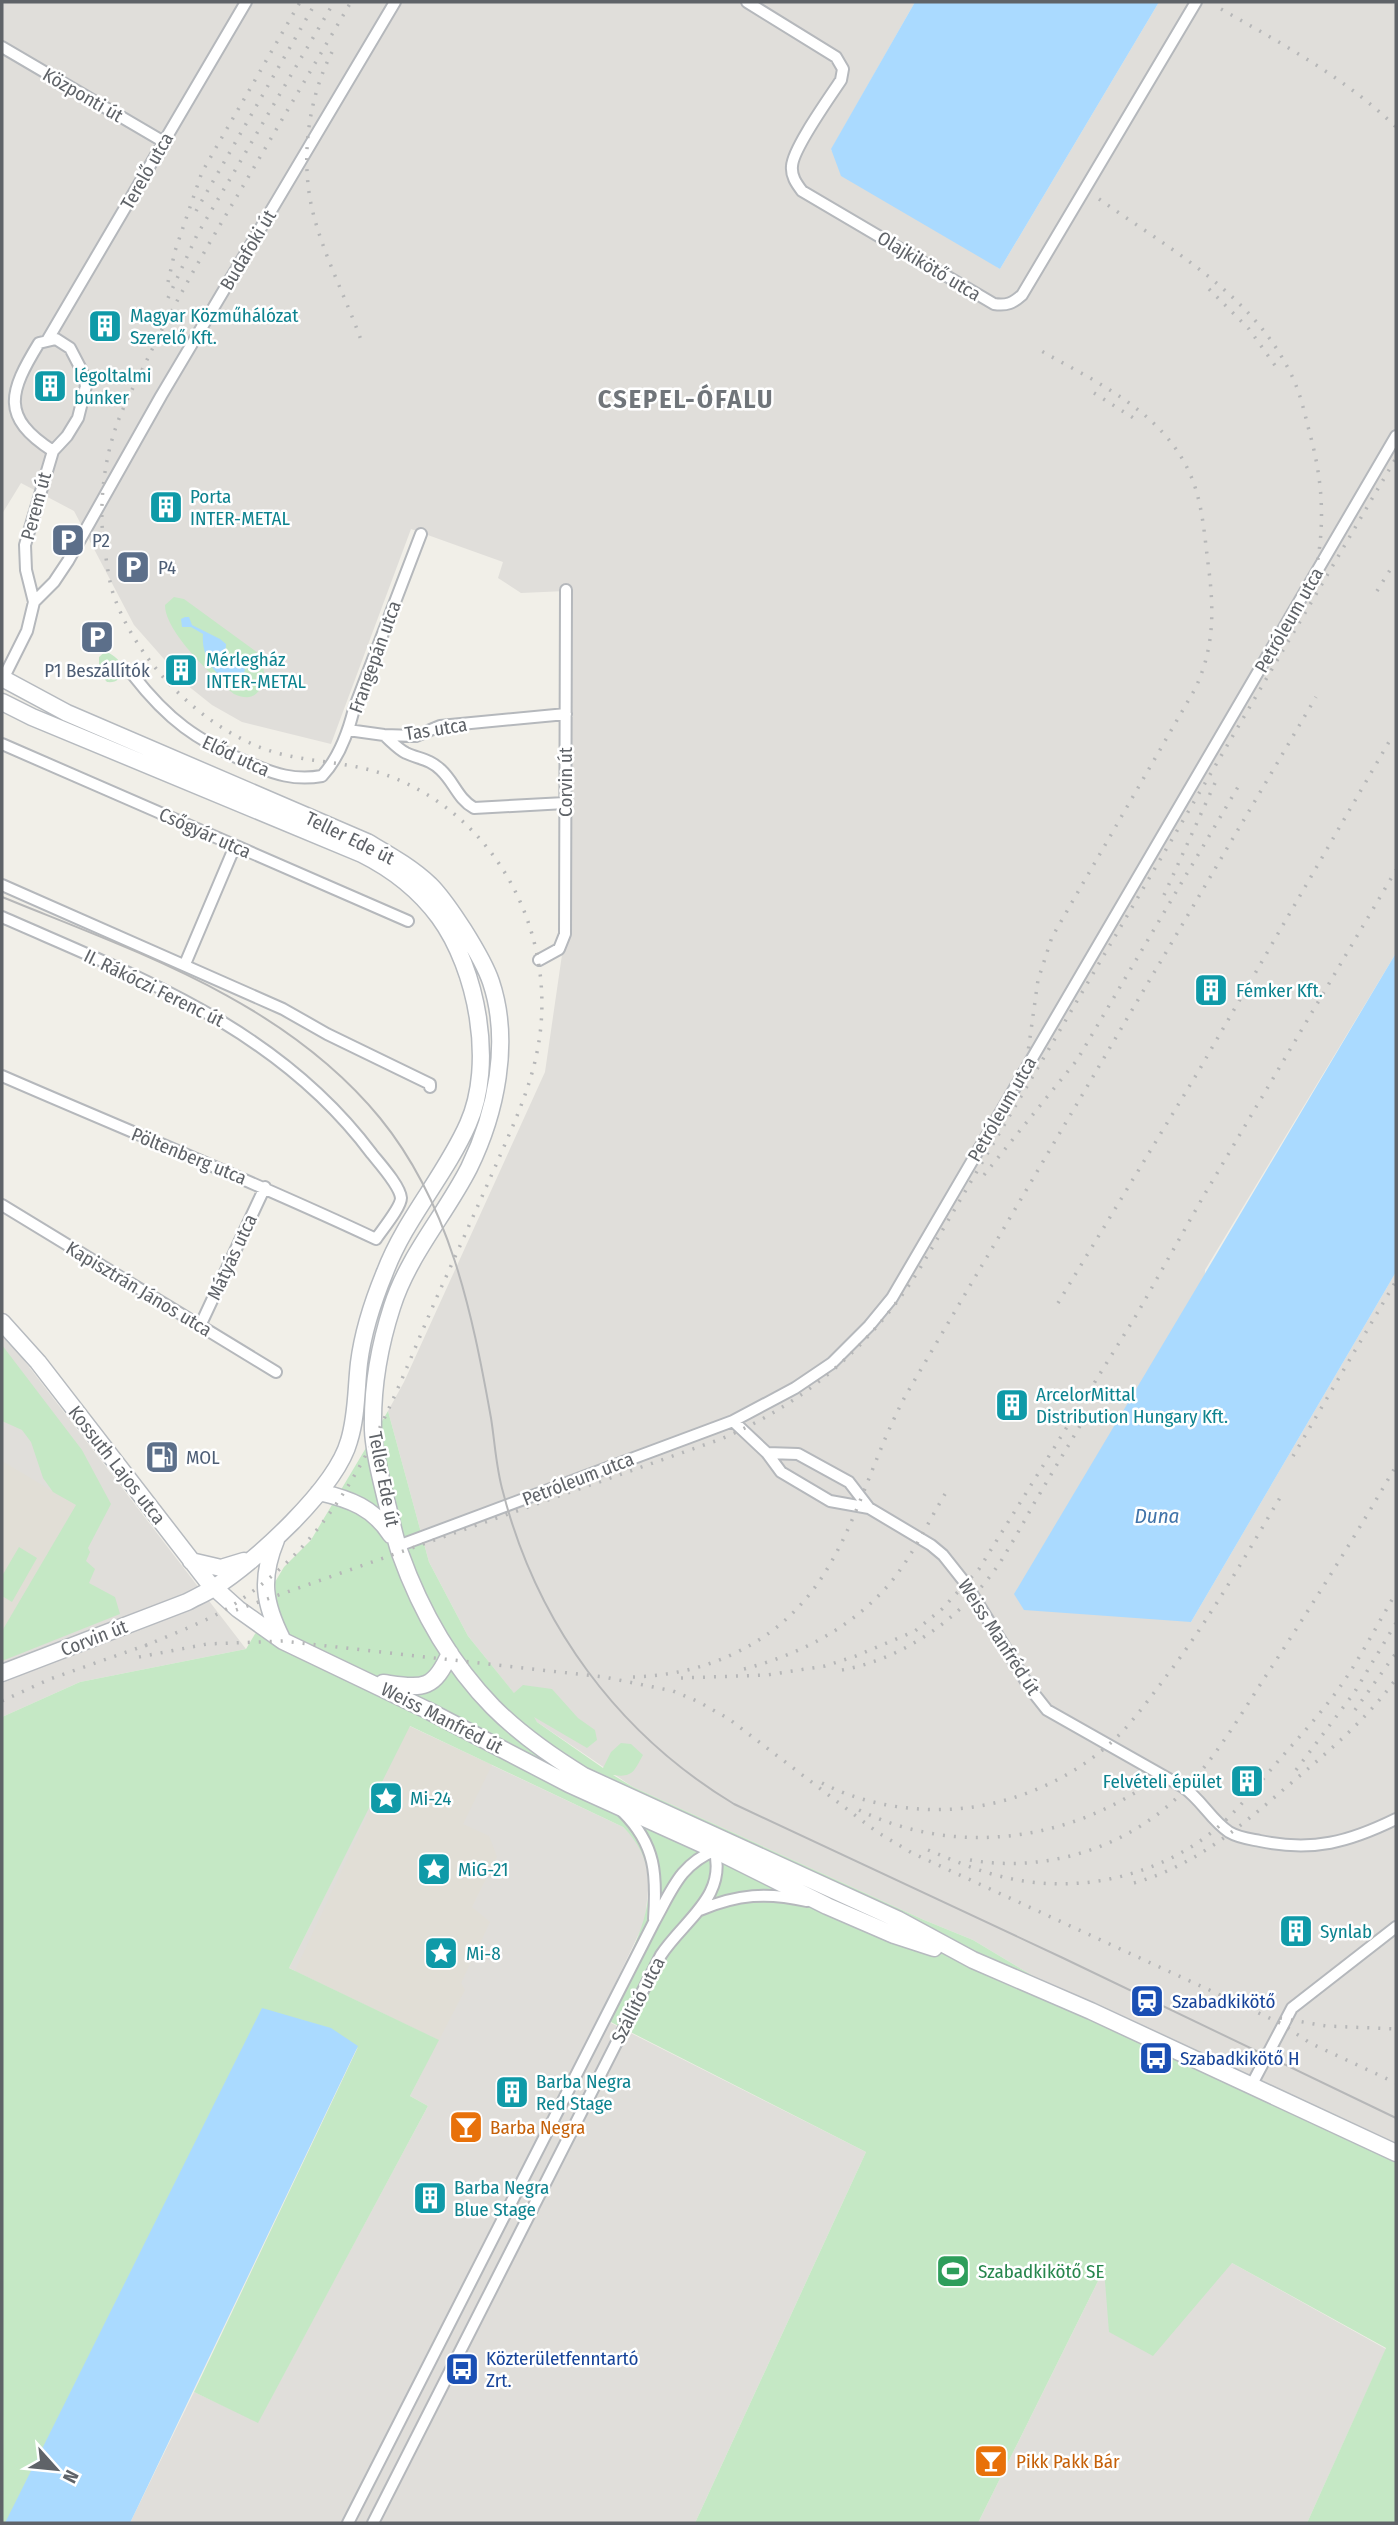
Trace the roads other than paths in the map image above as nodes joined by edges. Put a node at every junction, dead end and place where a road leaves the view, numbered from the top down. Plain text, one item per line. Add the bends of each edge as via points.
1 (246, 2) edge
2 (395, 2) edge
3 (747, 2) edge
4 (1196, 2) edge
5 (2, 47) edge
6 (164, 142) junction
7 (48, 339) junction
8 (1396, 436) edge
9 (52, 451) junction
10 (421, 534) dead end
11 (566, 590) dead end
12 (34, 602) junction
13 (133, 674) dead end
14 (2, 679) edge
15 (2, 702) edge
16 (566, 714) junction
17 (348, 730) junction
18 (384, 735) junction
19 (2, 744) edge
20 (322, 776) joint
21 (565, 803) junction
22 (235, 846) junction
23 (2, 885) edge
24 (2, 917) edge
25 (408, 921) dead end
26 (539, 960) dead end
27 (185, 964) junction
28 (2, 1076) edge
29 (430, 1087) dead end
30 (265, 1187) junction
31 (2, 1205) edge
32 (376, 1238) joint
33 (2, 1322) edge
34 (200, 1326) junction
35 (276, 1372) dead end
36 (733, 1421) junction
37 (766, 1453) junction
38 (319, 1492) junction
39 (869, 1508) junction
40 (278, 1535) junction
41 (398, 1546) junction
42 (258, 1553) junction
43 (191, 1561) junction
44 (214, 1588) junction
45 (187, 1602) junction
46 (234, 1606) junction
47 (283, 1641) junction
48 (450, 1653) junction
49 (2, 1673) edge
50 (370, 1681) junction
51 (616, 1805) junction
52 (1396, 1819) edge
53 (702, 1830) junction
54 (747, 1849) junction
55 (715, 1850) junction
56 (827, 1906) junction
57 (698, 1911) junction
58 (654, 1922) junction
59 (1396, 1927) edge
60 (973, 1960) junction
61 (602, 2024) junction
62 (620, 2034) junction
63 (1251, 2086) junction
64 (1396, 2153) edge
65 (532, 2162) junction
66 (552, 2172) junction
67 (458, 2309) junction
68 (477, 2319) junction
69 (368, 2486) junction
70 (388, 2495) junction
71 (348, 2523) edge
72 (373, 2523) edge

1 - 6 street, Terelő utca
2 - 12 street, Budafoki út via 68,561
3 - 4 street, Olajkikötő utca via 836,57 843,69 792,165 802,191 994,304 1003,305 1022,295
5 - 6 street, Központi út
6 - 7 street, Terelő utca
7 - 9 street, Perem út via 70,348 86,386 78,418
7 - 9 street, Perem út via 39,343 10,401 16,423
8 - 36 street, Petróleum utca via 892,1298 832,1363
9 - 12 street, Perem út via 25,545
10 - 17 street, Frangepán utca
11 - 16 street, Corvin út
12 - 14 street, Budafoki út via 27,631
13 - 20 street, Előd utca via 171,717 213,748 289,778
14 - 41 main road, Teller Ede út via 67,713 367,842 400,861 452,911 491,983 499,1046 489,1121 467,1171 393,1303 380,1346 374,1444
15 - 38 main road, Teller Ede út via 362,854 400,877 439,918 460,955 479,1018 478,1086 469,1122 387,1266 365,1330 349,1443
16 - 18 street, Tas utca via 440,726 416,736
16 - 21 street, Corvin út
17 - 18 street, Tas utca
17 - 20 street, Frangepán utca
18 - 21 street via 404,752 438,767 459,796 474,807
19 - 22 street, Csőgyár utca
21 - 26 street, Corvin út via 565,934 559,949
22 - 25 street, Csőgyár utca
22 - 27 street
23 - 27 street, II. Rákóczi Ferenc út
24 - 32 street, II. Rákóczi Ferenc út via 200,1008 288,1067 338,1114 401,1195 401,1203
27 - 29 street, II. Rákóczi Ferenc út via 283,1009
28 - 30 street, Pöltenberg utca
30 - 32 street, Pöltenberg utca
30 - 34 street, Mátyás utca
31 - 34 street, Kapisztrán János utca
33 - 43 main road, Kossuth Lajos utca
34 - 35 street, Kapisztrán János utca
36 - 37 street, Weiss Manfréd út
36 - 41 street, Petróleum utca
37 - 39 street, Weiss Manfréd út via 781,1472 830,1501
37 - 39 street, Weiss Manfréd út via 798,1454 849,1482
38 - 40 main road
38 - 41 main road via 343,1497 373,1512
39 - 52 street, Weiss Manfréd út via 943,1555 1047,1710 1183,1787 1229,1832 1286,1845 1321,1845 1358,1836
40 - 42 main road
40 - 47 main road via 266,1570 266,1600
41 - 48 main road, Weiss Manfréd út via 415,1589
42 - 43 main road via 221,1568
42 - 44 main road, Corvin út
43 - 44 main road, Kossuth Lajos utca
43 - 45 main road via 195,1580
44 - 45 main road, Corvin út
44 - 46 main road, Kossuth Lajos utca
45 - 46 main road via 209,1600
45 - 49 main road, Corvin út
46 - 47 main road, Weiss Manfréd út
47 - 50 main road, Weiss Manfréd út
48 - 50 main road, Weiss Manfréd út via 430,1683 407,1686
48 - 53 main road, Weiss Manfréd út via 494,1707 546,1752 584,1776
50 - 51 main road, Weiss Manfréd út
51 - 55 main road, Weiss Manfréd út
51 - 58 street, Szállító utca via 637,1826 649,1847 656,1887
53 - 54 main road, Weiss Manfréd út
53 - 55 street
54 - 55 street
54 - 60 main road, Weiss Manfréd út
55 - 56 main road, Weiss Manfréd út
55 - 57 street, Szállító utca via 719,1869 713,1891
55 - 58 street, Szállító utca via 683,1870
56 - 57 street, Szállító utca via 751,1895
56 - 60 main road, Weiss Manfréd út via 894,1935
57 - 62 street, Szállító utca via 661,1955
58 - 61 street, Szállító utca
59 - 63 street via 1292,2008
60 - 63 main road, Weiss Manfréd út
61 - 62 street
61 - 65 street, Szállító utca
62 - 66 street, Szállító utca
63 - 64 main road, Weiss Manfréd út
65 - 66 street
65 - 67 street, Szállító utca
66 - 68 street, Szállító utca
67 - 68 street
67 - 69 street, Szállító utca
68 - 70 street, Szállító utca
69 - 70 street
69 - 71 street, Szállító utca
70 - 72 street, Szállító utca

